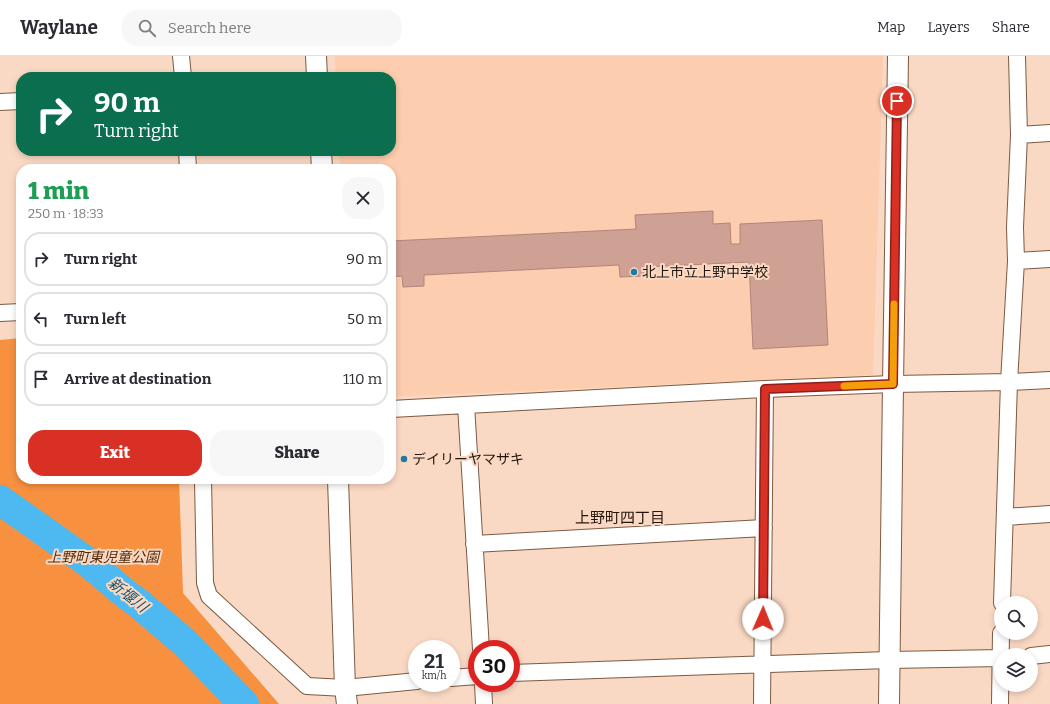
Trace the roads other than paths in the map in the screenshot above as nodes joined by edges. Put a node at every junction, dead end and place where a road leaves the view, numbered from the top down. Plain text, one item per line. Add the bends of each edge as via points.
1 (181, 56) edge
2 (316, 56) edge
3 (898, 56) edge
4 (1017, 56) edge
5 (183, 72) edge
6 (317, 72) edge
7 (16, 101) edge
8 (0, 102) edge
9 (1050, 133) edge
10 (1019, 135) junction
11 (1050, 259) edge
12 (1016, 260) junction
13 (16, 312) edge
14 (0, 313) edge
15 (1050, 380) edge
16 (1009, 382) junction
17 (893, 384) junction
18 (765, 389) junction
19 (466, 405) junction
20 (396, 409) edge
21 (203, 484) edge
22 (338, 484) edge
23 (1050, 514) edge
24 (1005, 518) junction
25 (764, 528) junction
26 (474, 544) junction
27 (1002, 596) edge
28 (480, 640) edge
29 (1050, 654) edge
30 (1038, 655) edge
31 (994, 658) edge
32 (889, 660) junction
33 (763, 665) junction
34 (520, 673) edge
35 (408, 683) edge
36 (483, 692) edge
37 (1000, 692) edge
38 (346, 696) edge
39 (484, 704) edge
40 (762, 704) edge
41 (889, 704) edge
42 (1000, 704) edge

1 - 5 street
2 - 6 street
3 - 17 street
4 - 10 street
7 - 8 street
9 - 10 street
10 - 12 street
11 - 12 street
12 - 16 street
13 - 14 street
15 - 16 street
16 - 17 street
16 - 24 street
17 - 18 street
17 - 32 street
18 - 19 street
18 - 25 street
19 - 20 street
19 - 26 street
21 - 38 street via 205,582 208,596 307,686
22 - 38 street
23 - 24 street
24 - 27 street
25 - 26 street
25 - 33 street
26 - 28 street
29 - 30 street
31 - 32 street
32 - 33 street
32 - 41 street
33 - 34 street
33 - 40 street
35 - 38 street
36 - 39 street
37 - 42 street

